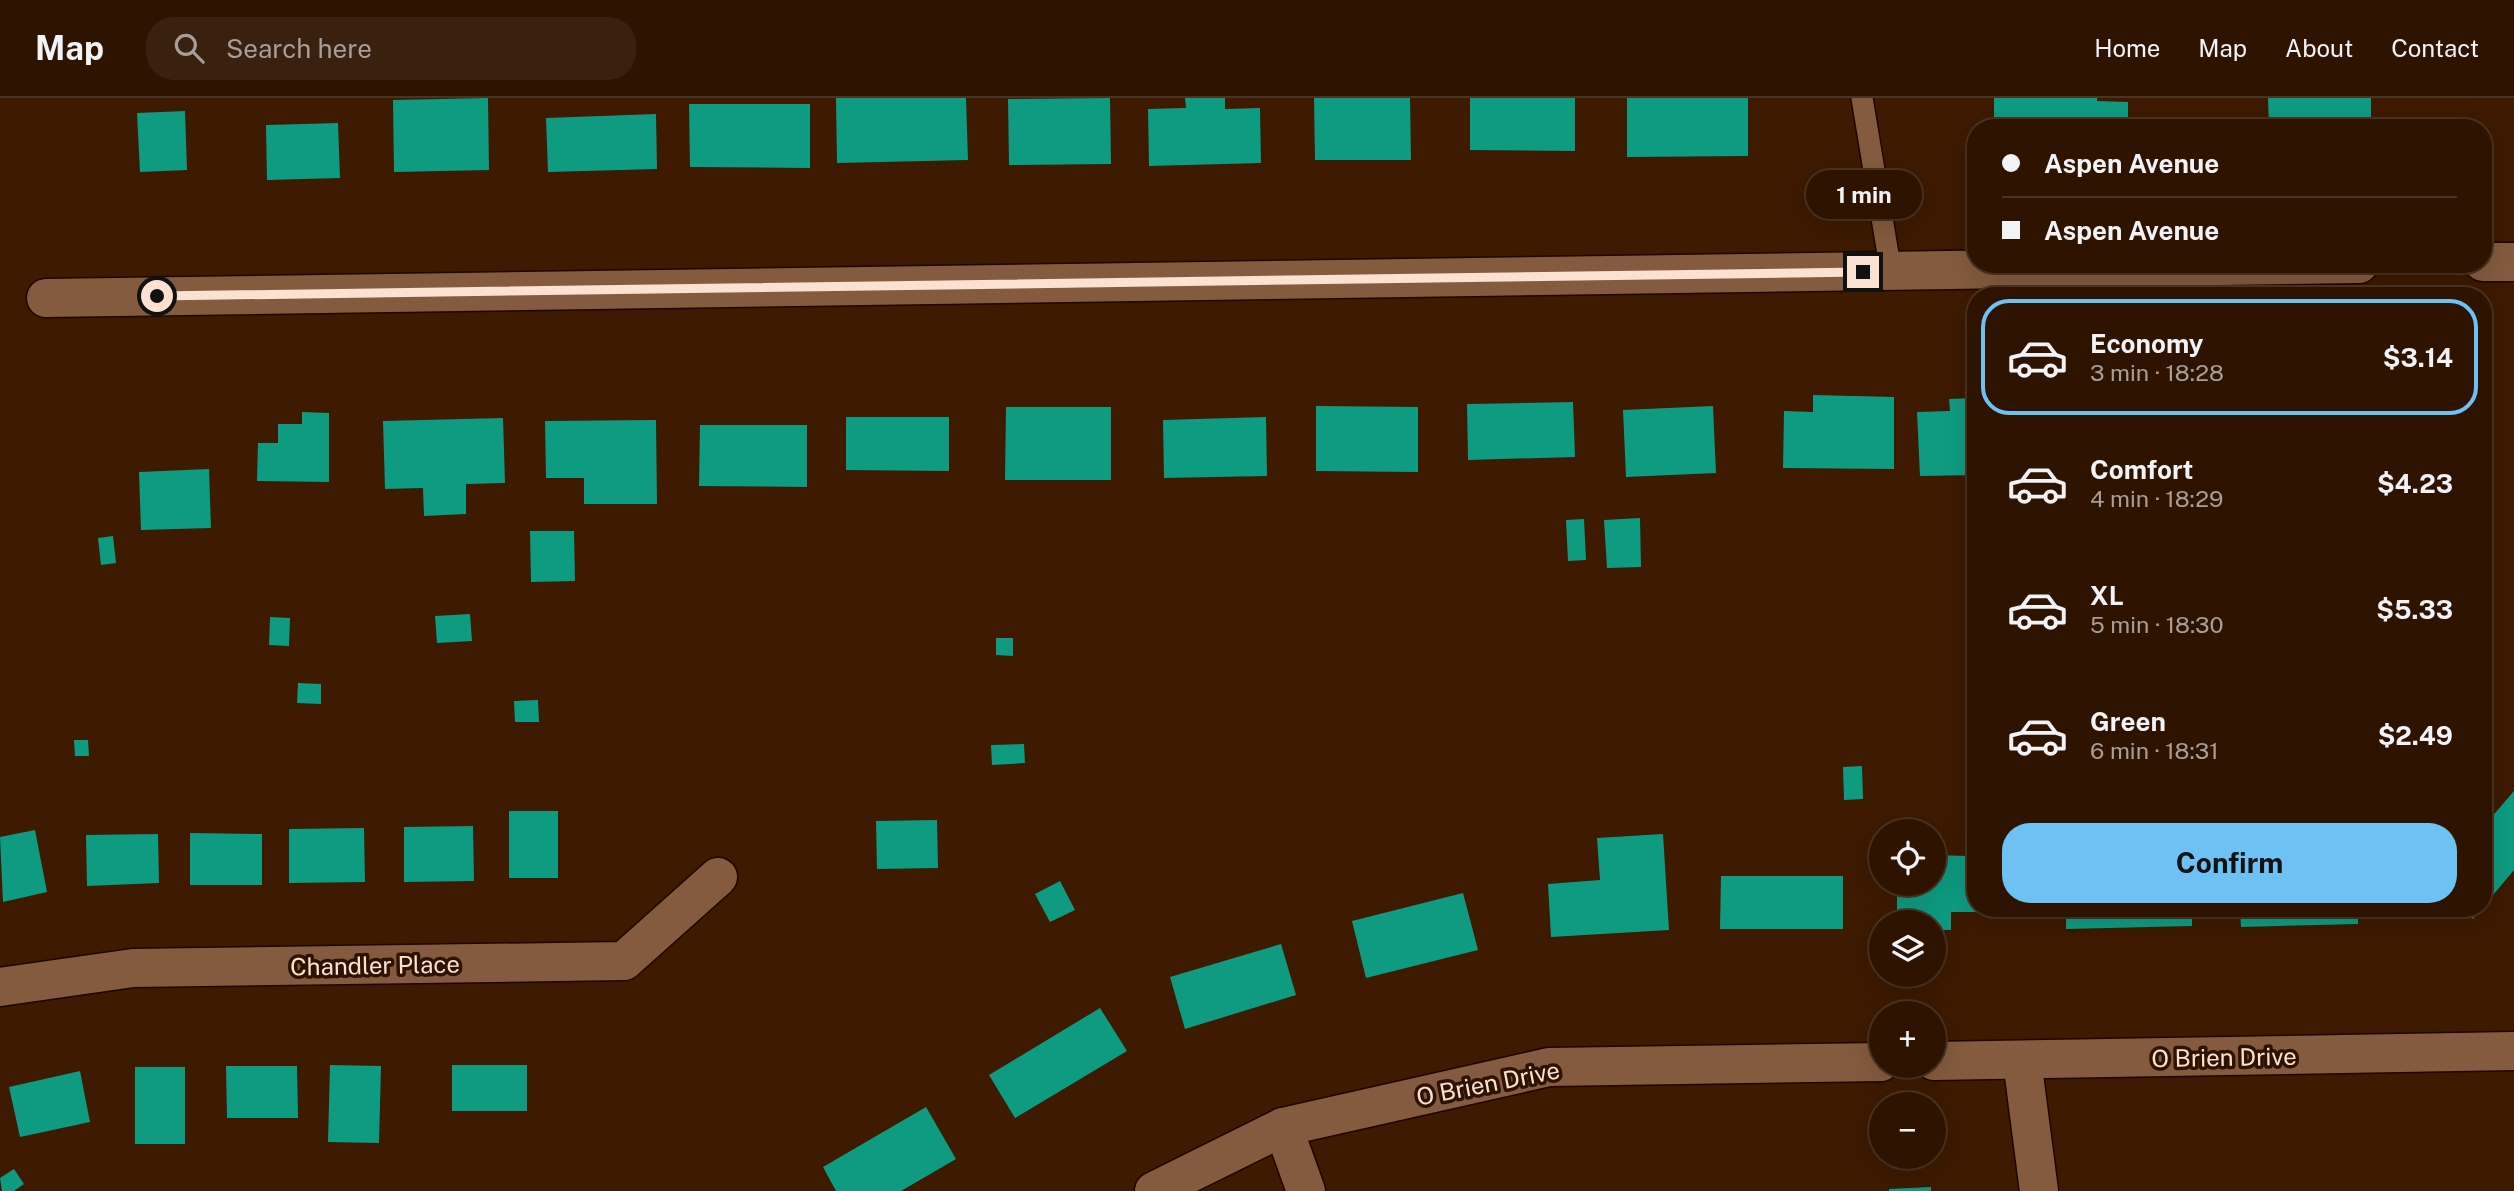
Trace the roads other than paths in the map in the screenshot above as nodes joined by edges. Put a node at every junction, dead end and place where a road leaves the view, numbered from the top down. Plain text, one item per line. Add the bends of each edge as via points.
1 (1863, 98) edge
2 (2492, 262) edge
3 (2514, 262) edge
4 (1967, 271) edge
5 (1891, 272) junction
6 (46, 298) dead end
7 (718, 877) dead end
8 (0, 987) edge
9 (2514, 1051) edge
10 (2022, 1060) junction
11 (1946, 1061) edge
12 (1869, 1062) edge
13 (1283, 1127) junction
14 (1154, 1191) edge
15 (1306, 1191) edge
16 (2039, 1191) edge

1 - 5 lane
2 - 3 street
4 - 5 street
5 - 6 street
7 - 8 street, Chandler Place via 624,961 133,968
9 - 10 street, O Brien Drive
10 - 11 street, O Brien Drive
10 - 16 street
12 - 13 street, O Brien Drive via 1549,1067
13 - 14 street, O Brien Drive
13 - 15 street

